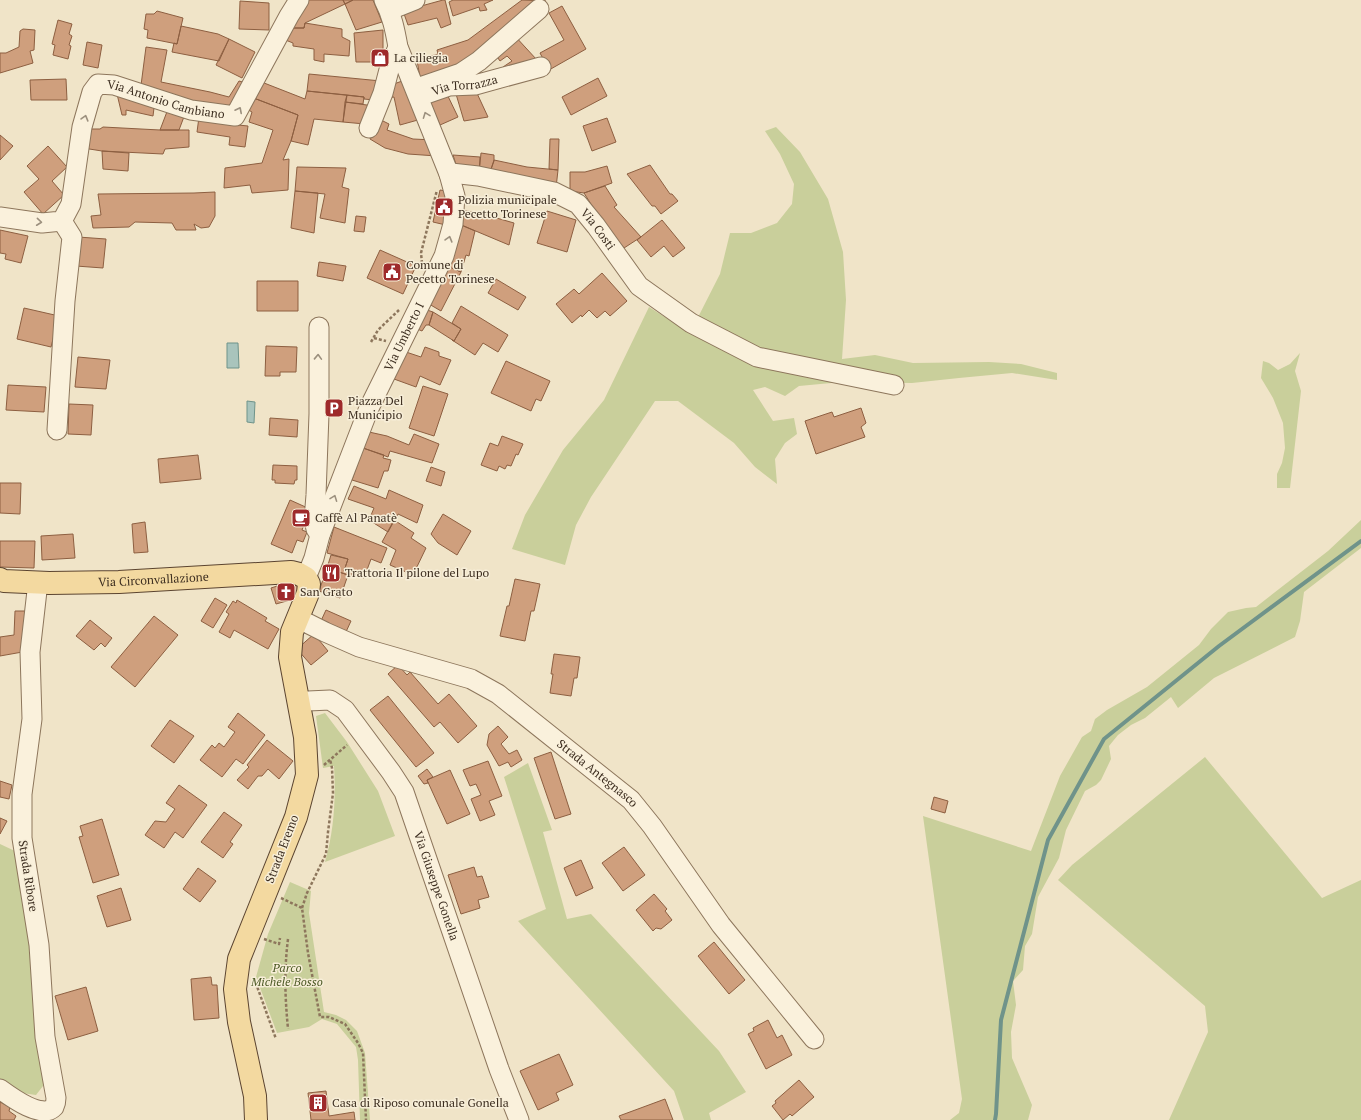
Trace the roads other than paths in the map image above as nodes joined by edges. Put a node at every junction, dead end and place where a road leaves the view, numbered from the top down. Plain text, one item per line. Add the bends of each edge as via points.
1 (300, 0) edge
2 (415, 0) edge
3 (387, 5) edge
4 (539, 9) dead end
5 (398, 47) junction
6 (541, 67) dead end
7 (417, 92) junction
8 (369, 128) dead end
9 (445, 173) junction
10 (0, 217) edge
11 (62, 222) junction
12 (319, 327) dead end
13 (894, 385) dead end
14 (57, 430) dead end
15 (320, 535) junction
16 (306, 578) junction
17 (0, 579) edge
18 (38, 582) junction
19 (297, 618) junction
20 (300, 704) junction
21 (814, 1038) dead end
22 (0, 1089) edge
23 (256, 1120) edge
24 (519, 1120) edge

11 -> 1 street, Via Antonio Cambiano via 71,204 82,127 92,92 98,84 114,85 191,110 236,116 285,23
2 - 3 street
3 - 5 street, Via Umberto I via 395,27
4 - 7 street, Via Torrazza via 479,61 461,73 420,87
5 - 7 street, Via Umberto I
5 - 8 street via 390,66 384,93
6 - 7 street, Via Torrazza via 475,85 449,86 423,95
9 -> 7 street, Via Umberto I
9 - 13 street, Via Costi via 478,176 554,192 578,204 639,286 691,323 757,358
15 -> 9 street, Via Umberto I via 369,408 444,256 453,224 455,196
10 -> 11 street via 42,223
11 - 14 street via 72,237 65,301
15 -> 12 street via 314,520
15 - 16 street, Via Umberto I
16 - 18 main road, Via Circonvallazione via 291,572 119,582
16 - 19 main road, Strada Eremo via 309,584 308,593
17 - 18 main road, Via Circonvallazione
18 - 22 street, Strada Ribore via 30,652 32,719 22,794 22,838 39,945 45,1037 56,1098 54,1106 47,1112 35,1112
19 - 20 main road, Strada Eremo via 292,632 290,657
19 - 21 street, Strada Antegnasco via 359,647 471,679 498,694 631,800 721,925
20 - 23 main road, Strada Eremo via 307,775 296,817 239,960 235,989 239,1022 255,1096
20 - 24 street, Via Giuseppe Gonella via 330,700 345,710 404,792

